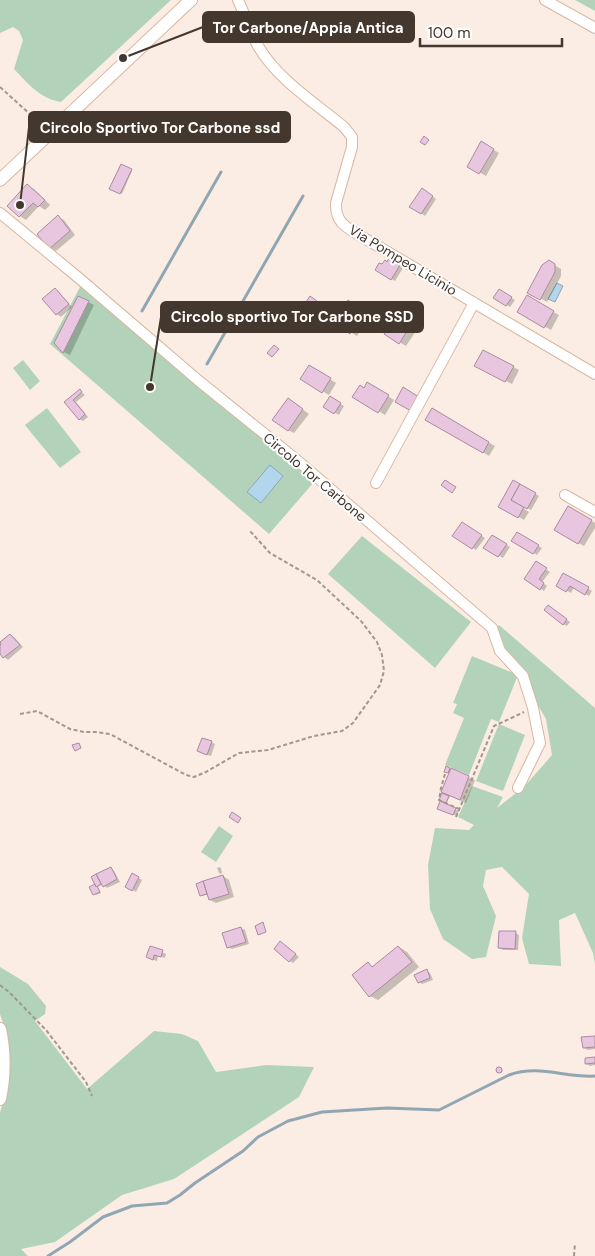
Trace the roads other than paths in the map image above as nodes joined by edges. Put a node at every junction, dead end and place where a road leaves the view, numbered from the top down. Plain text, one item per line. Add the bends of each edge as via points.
1 (191, 0) edge
2 (238, 0) edge
3 (544, 0) edge
4 (595, 28) edge
5 (0, 180) edge
6 (0, 214) edge
7 (474, 303) junction
8 (595, 374) edge
9 (376, 484) dead end
10 (565, 495) dead end
11 (595, 512) edge
12 (518, 788) dead end
13 (0, 1029) edge
14 (0, 1099) edge

1 - 5 main road
2 - 7 street, Via Pompeo Licinio via 258,45 271,65 352,136 352,147 336,203 341,223
3 - 4 street
6 - 12 street, Circolo Tor Carbone via 298,461 492,628 500,651 523,676 540,743
7 - 8 street, Via Pompeo Licinio
7 - 9 street
10 - 11 street
13 - 14 main road via 4,1061

